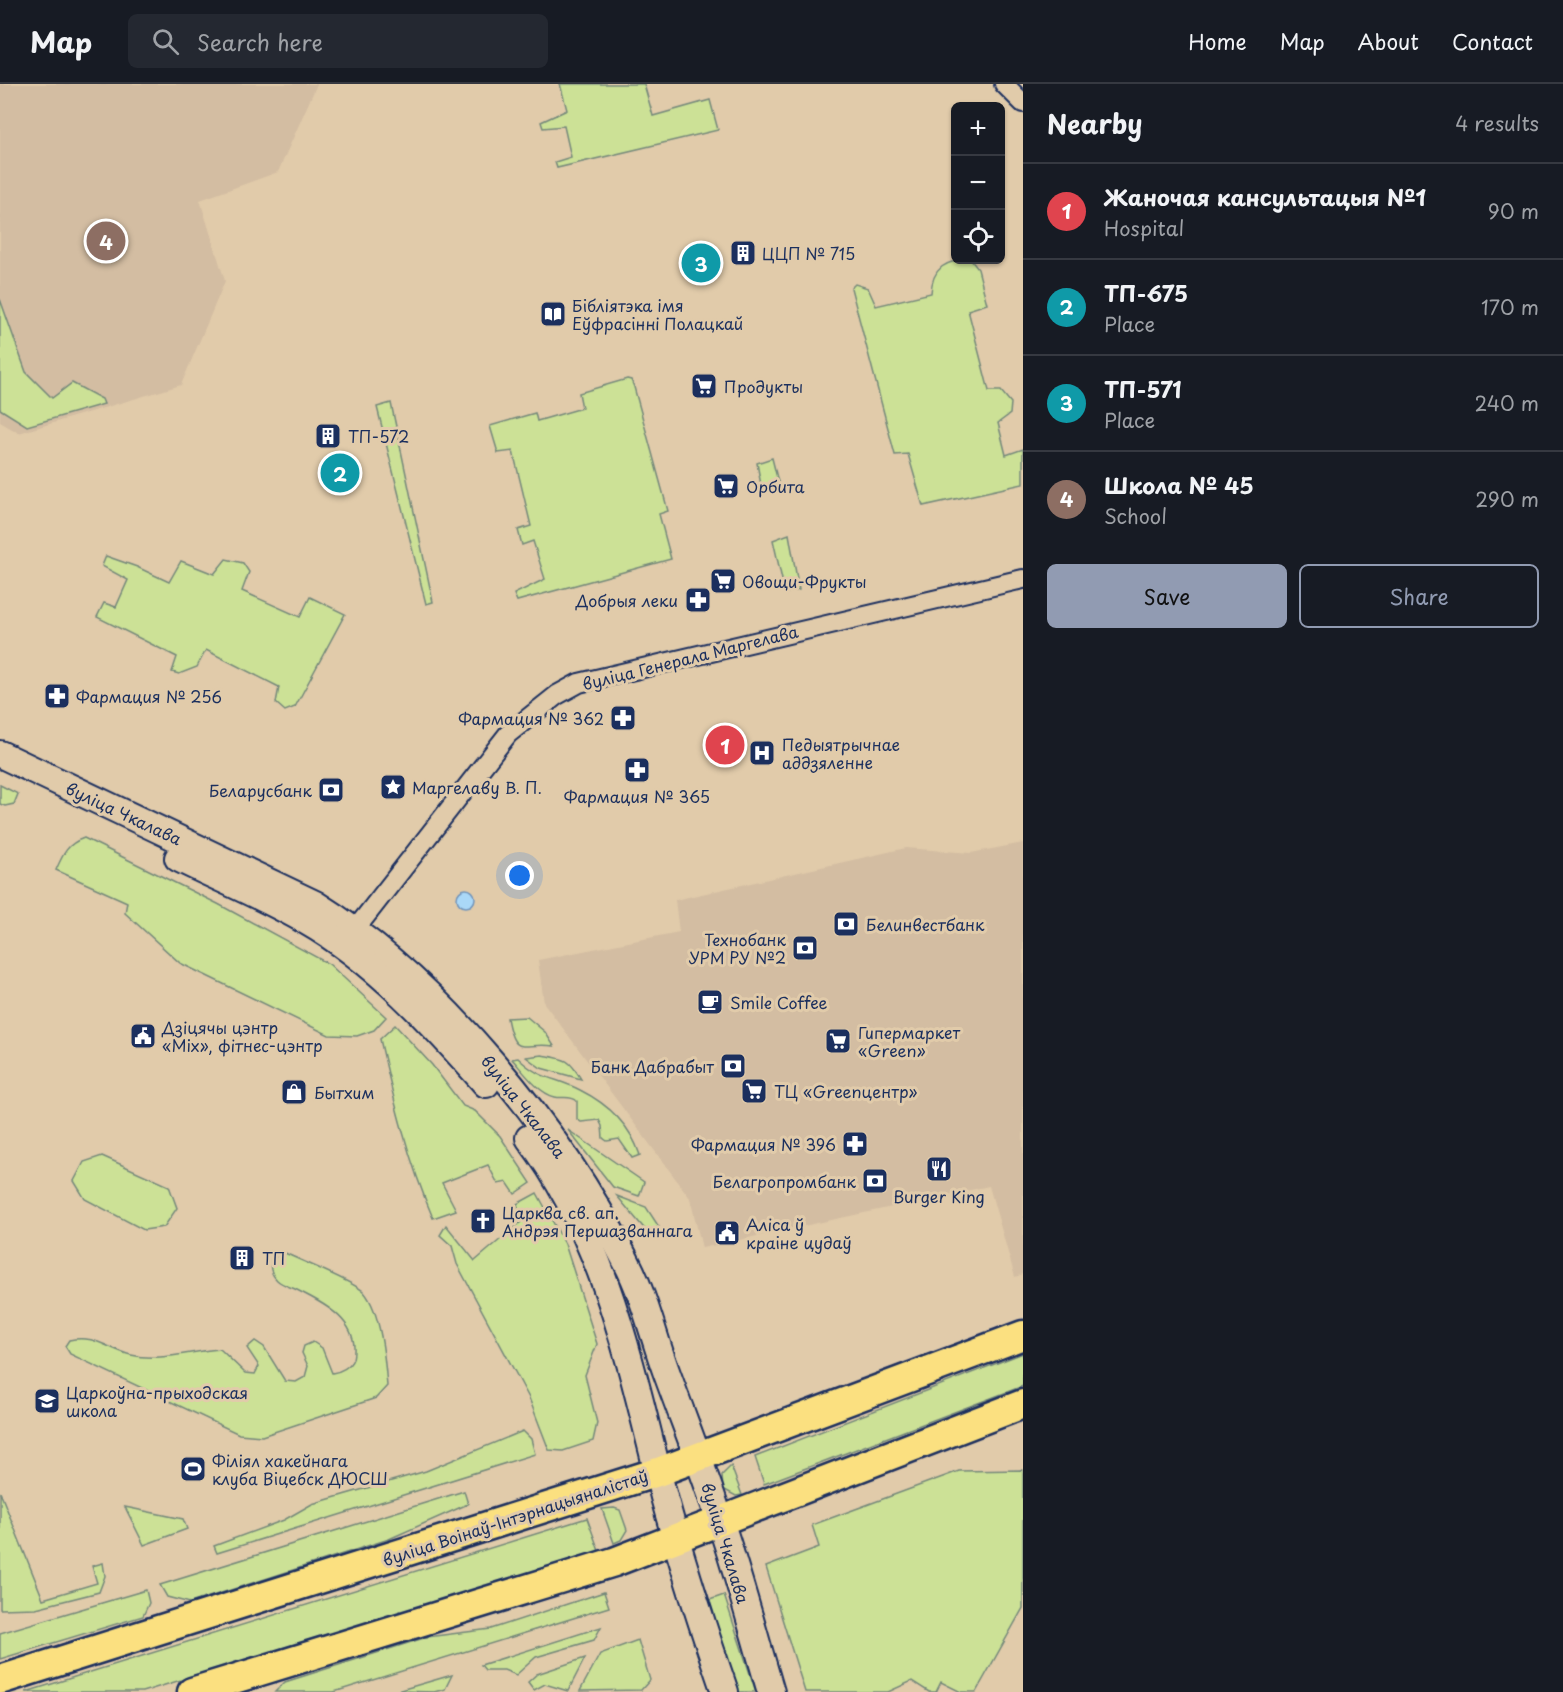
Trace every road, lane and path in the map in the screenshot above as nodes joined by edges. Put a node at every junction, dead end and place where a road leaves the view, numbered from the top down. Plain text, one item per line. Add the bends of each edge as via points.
1 (1004, 84) edge
2 (1023, 103) edge
3 (1023, 579) edge
4 (0, 754) edge
5 (0, 772) edge
6 (73, 798) junction
7 (349, 937) junction
8 (1023, 1335) edge
9 (1023, 1404) edge
10 (698, 1457) junction
11 (658, 1472) junction
12 (721, 1523) junction
13 (675, 1539) junction
14 (0, 1680) edge
15 (192, 1692) edge
16 (725, 1692) edge
17 (771, 1692) edge

1 - 2 street
3 - 7 street, вуліца Генерала Маргелава via 579,683 508,734
4 - 6 main road, вуліца Чкалава
5 - 6 main road, вуліца Чкалава
6 - 7 main road, вуліца Чкалава via 306,921
7 - 10 main road, вуліца Чкалава via 394,962 462,1029 594,1200 627,1263
7 - 11 main road, вуліца Чкалава via 494,1093 572,1204 605,1282
8 - 10 main road, вуліца Воінаў-Інтэрнацыяналістаў
9 - 12 main road
10 - 11 main road, вуліца Воінаў-Інтэрнацыяналістаў
10 - 12 main road, вуліца Чкалава
11 - 13 main road, вуліца Чкалава
11 - 14 main road, вуліца Воінаў-Інтэрнацыяналістаў
12 - 13 main road
12 - 17 main road, вуліца Чкалава
13 - 15 main road via 595,1568
13 - 16 main road, вуліца Чкалава

